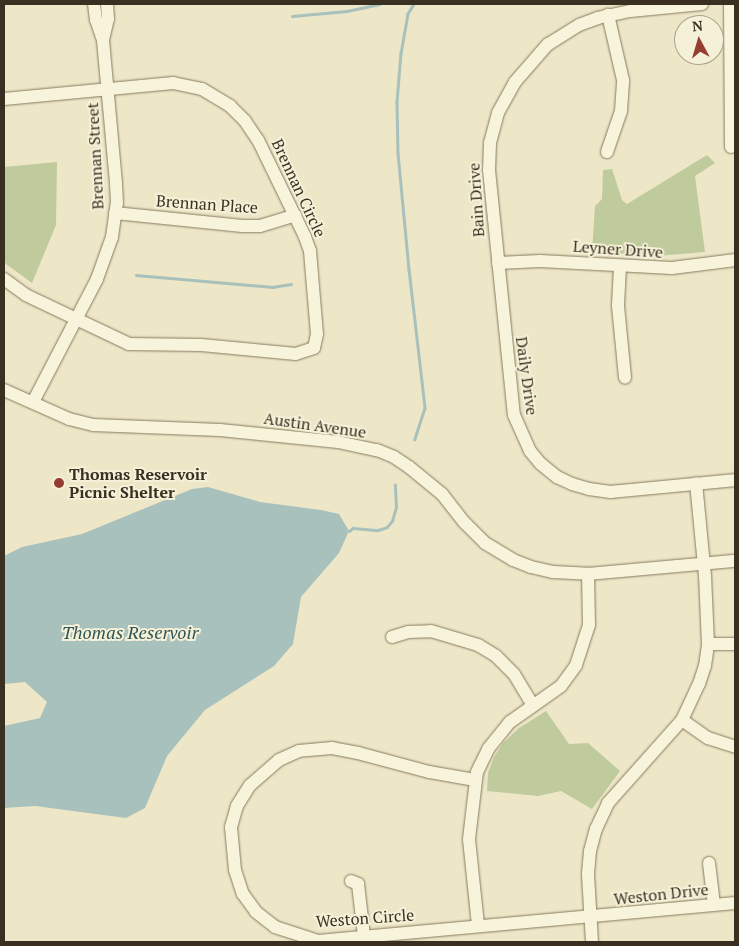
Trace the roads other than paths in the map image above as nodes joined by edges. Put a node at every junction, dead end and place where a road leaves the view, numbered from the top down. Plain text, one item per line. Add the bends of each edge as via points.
1 (94, 4) edge
2 (107, 4) edge
3 (702, 4) edge
4 (730, 4) edge
5 (608, 15) junction
6 (103, 40) junction
7 (108, 89) junction
8 (4, 100) edge
9 (731, 147) dead end
10 (607, 152) dead end
11 (115, 213) junction
12 (295, 215) junction
13 (735, 260) edge
14 (498, 263) junction
15 (620, 267) junction
16 (4, 278) edge
17 (77, 320) junction
18 (625, 378) dead end
19 (4, 390) edge
20 (33, 402) junction
21 (735, 480) edge
22 (696, 483) junction
23 (735, 561) edge
24 (704, 564) junction
25 (588, 574) junction
26 (392, 637) dead end
27 (708, 644) junction
28 (735, 644) edge
29 (533, 706) junction
30 (682, 720) junction
31 (735, 747) edge
32 (475, 780) junction
33 (710, 863) dead end
34 (351, 881) dead end
35 (735, 903) edge
36 (714, 905) junction
37 (589, 916) junction
38 (478, 925) junction
39 (364, 936) junction
40 (592, 942) edge

1 - 6 street, Brennan Street
2 - 6 street, Brennan Street via 108,19
3 - 5 street, Bain Drive
4 - 9 street
5 - 10 street via 623,80 621,111
5 - 14 street, Bain Drive via 579,25 548,44 515,82 498,114 490,143 488,170
6 - 7 street, Brennan Street
7 - 8 street, Brennan Circle
7 - 11 street, Brennan Street via 116,183
7 - 12 street, Brennan Circle via 173,83 202,89 230,106 258,140
11 - 12 street, Brennan Place via 242,226 260,226
11 - 17 street, Brennan Street via 105,263
12 - 17 street, Brennan Circle via 310,252 317,334 314,348 296,354 201,345 129,344
13 - 15 street, Leyner Drive via 672,268
14 - 15 street, Leyner Drive via 540,261
14 - 22 street, Daily Drive via 514,415 530,451 541,464 564,481 589,490 611,492
15 - 18 street via 618,306
16 - 17 street, Brennan Circle via 26,296
17 - 20 street, Brennan Street
19 - 20 street, Austin Avenue
20 - 25 street, Austin Avenue via 69,419 93,425 220,430 368,448 394,457 410,467 442,494 485,543 513,560 553,572
21 - 22 street, Daily Drive
22 - 24 street
23 - 24 street, Austin Avenue
24 - 25 street, Austin Avenue
24 - 27 street
25 - 29 street via 589,625 580,656 560,686
26 - 29 street via 408,632 431,631 478,645 496,656 514,674
27 - 28 street
27 - 30 street via 699,684
29 - 32 street via 510,722 488,749
30 - 31 street via 708,738
30 - 37 street via 608,803 590,851
32 - 38 street via 469,839
32 - 39 street, Weston Circle via 332,748 299,752 279,760 250,785 237,806 231,840 235,870 243,894 256,912 275,927 318,941
33 - 36 street
34 - 39 street via 358,884
35 - 36 street, Weston Drive
36 - 37 street, Weston Drive
37 - 38 street, Weston Circle
37 - 40 street
38 - 39 street, Weston Circle

